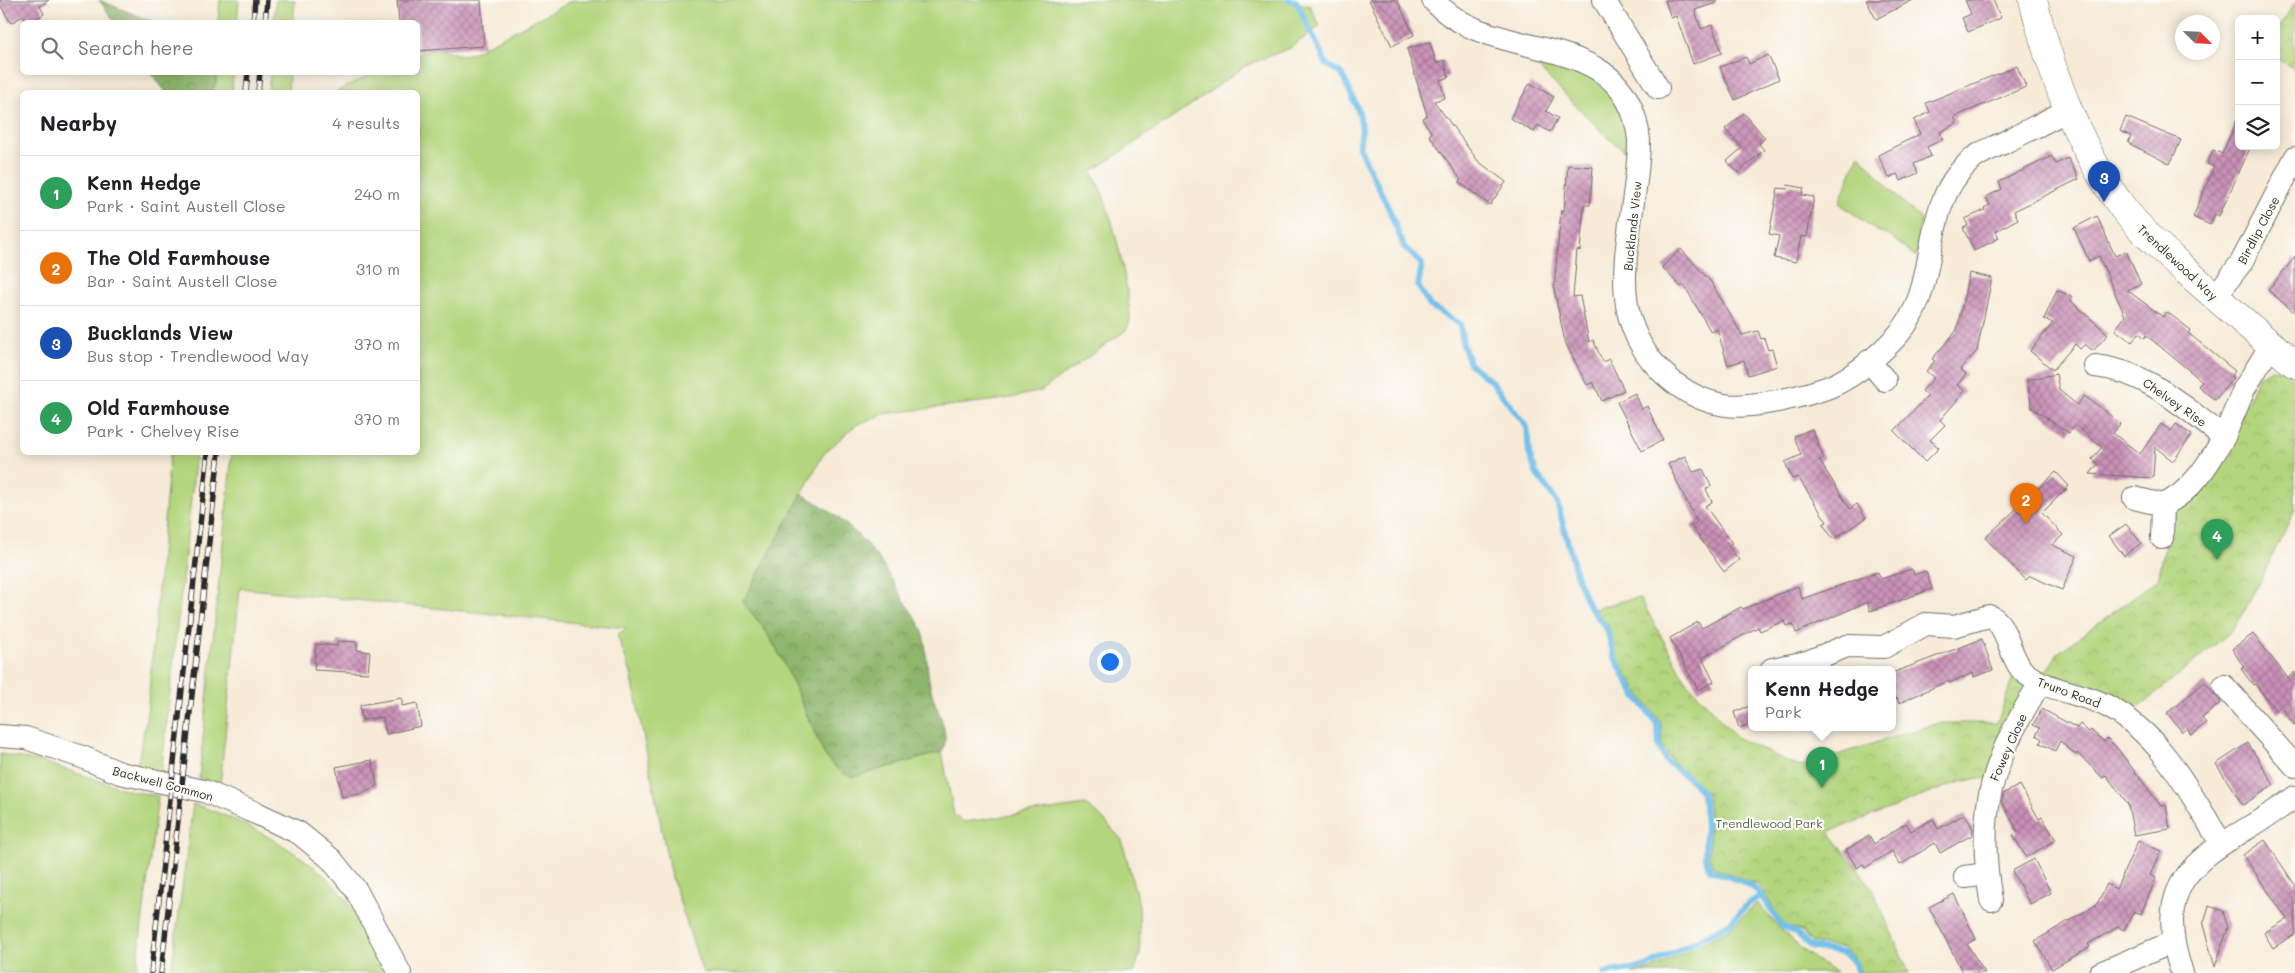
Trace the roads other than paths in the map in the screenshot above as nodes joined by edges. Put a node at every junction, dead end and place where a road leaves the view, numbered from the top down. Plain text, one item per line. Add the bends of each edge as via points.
1 (1433, 0) edge
2 (1604, 0) edge
3 (2033, 0) edge
4 (1658, 88) dead end
5 (2068, 110) junction
6 (2295, 158) edge
7 (2215, 297) junction
8 (2271, 345) junction
9 (1869, 361) junction
10 (2295, 364) edge
11 (2094, 366) dead end
12 (1885, 380) dead end
13 (2224, 437) junction
14 (2134, 498) dead end
15 (2163, 505) junction
16 (2162, 538) dead end
17 (1787, 666) edge
18 (2040, 682) junction
19 (2224, 686) dead end
20 (0, 736) edge
21 (2295, 766) edge
22 (2295, 797) edge
23 (2221, 843) junction
24 (1991, 900) dead end
25 (2174, 942) junction
26 (400, 973) edge
27 (2100, 973) edge
28 (2182, 973) edge

1 - 9 street, Bucklands View via 1457,21 1477,31 1598,68 1625,97 1636,123 1639,142 1627,254 1628,313 1636,336 1667,377 1697,395 1732,406 1781,400 1826,388
2 - 4 street
3 - 5 street, Trendlewood Way via 2049,61
5 - 7 street, Trendlewood Way via 2123,208 2147,235
5 - 9 street, Bucklands View via 1975,157 1959,173 1938,212 1927,274 1915,308 1900,332
6 - 7 street, Birdlip Close via 2241,263
7 - 8 street, Trendlewood Way
8 - 10 street, Trendlewood Way
8 - 13 street via 2244,389
9 - 12 street
11 - 13 street, Chelvey Rise via 2124,371 2144,379
13 - 15 street via 2194,482 2178,497
14 - 15 street
15 - 16 street
17 - 18 street, Truro Road via 1807,662 1847,646 1884,647 1926,624 1954,626 1990,616 2001,626 2019,666
18 - 23 street, Truro Road via 2091,698 2146,733 2168,759
18 - 24 street, Fowey Close via 2006,745 1991,783 1976,876
19 - 21 street
20 - 26 street, Backwell Common via 26,738 120,774 204,791 299,833 331,859 356,890
22 - 23 street
23 - 25 street via 2196,864 2182,882 2174,910
25 - 27 street
25 - 28 street

